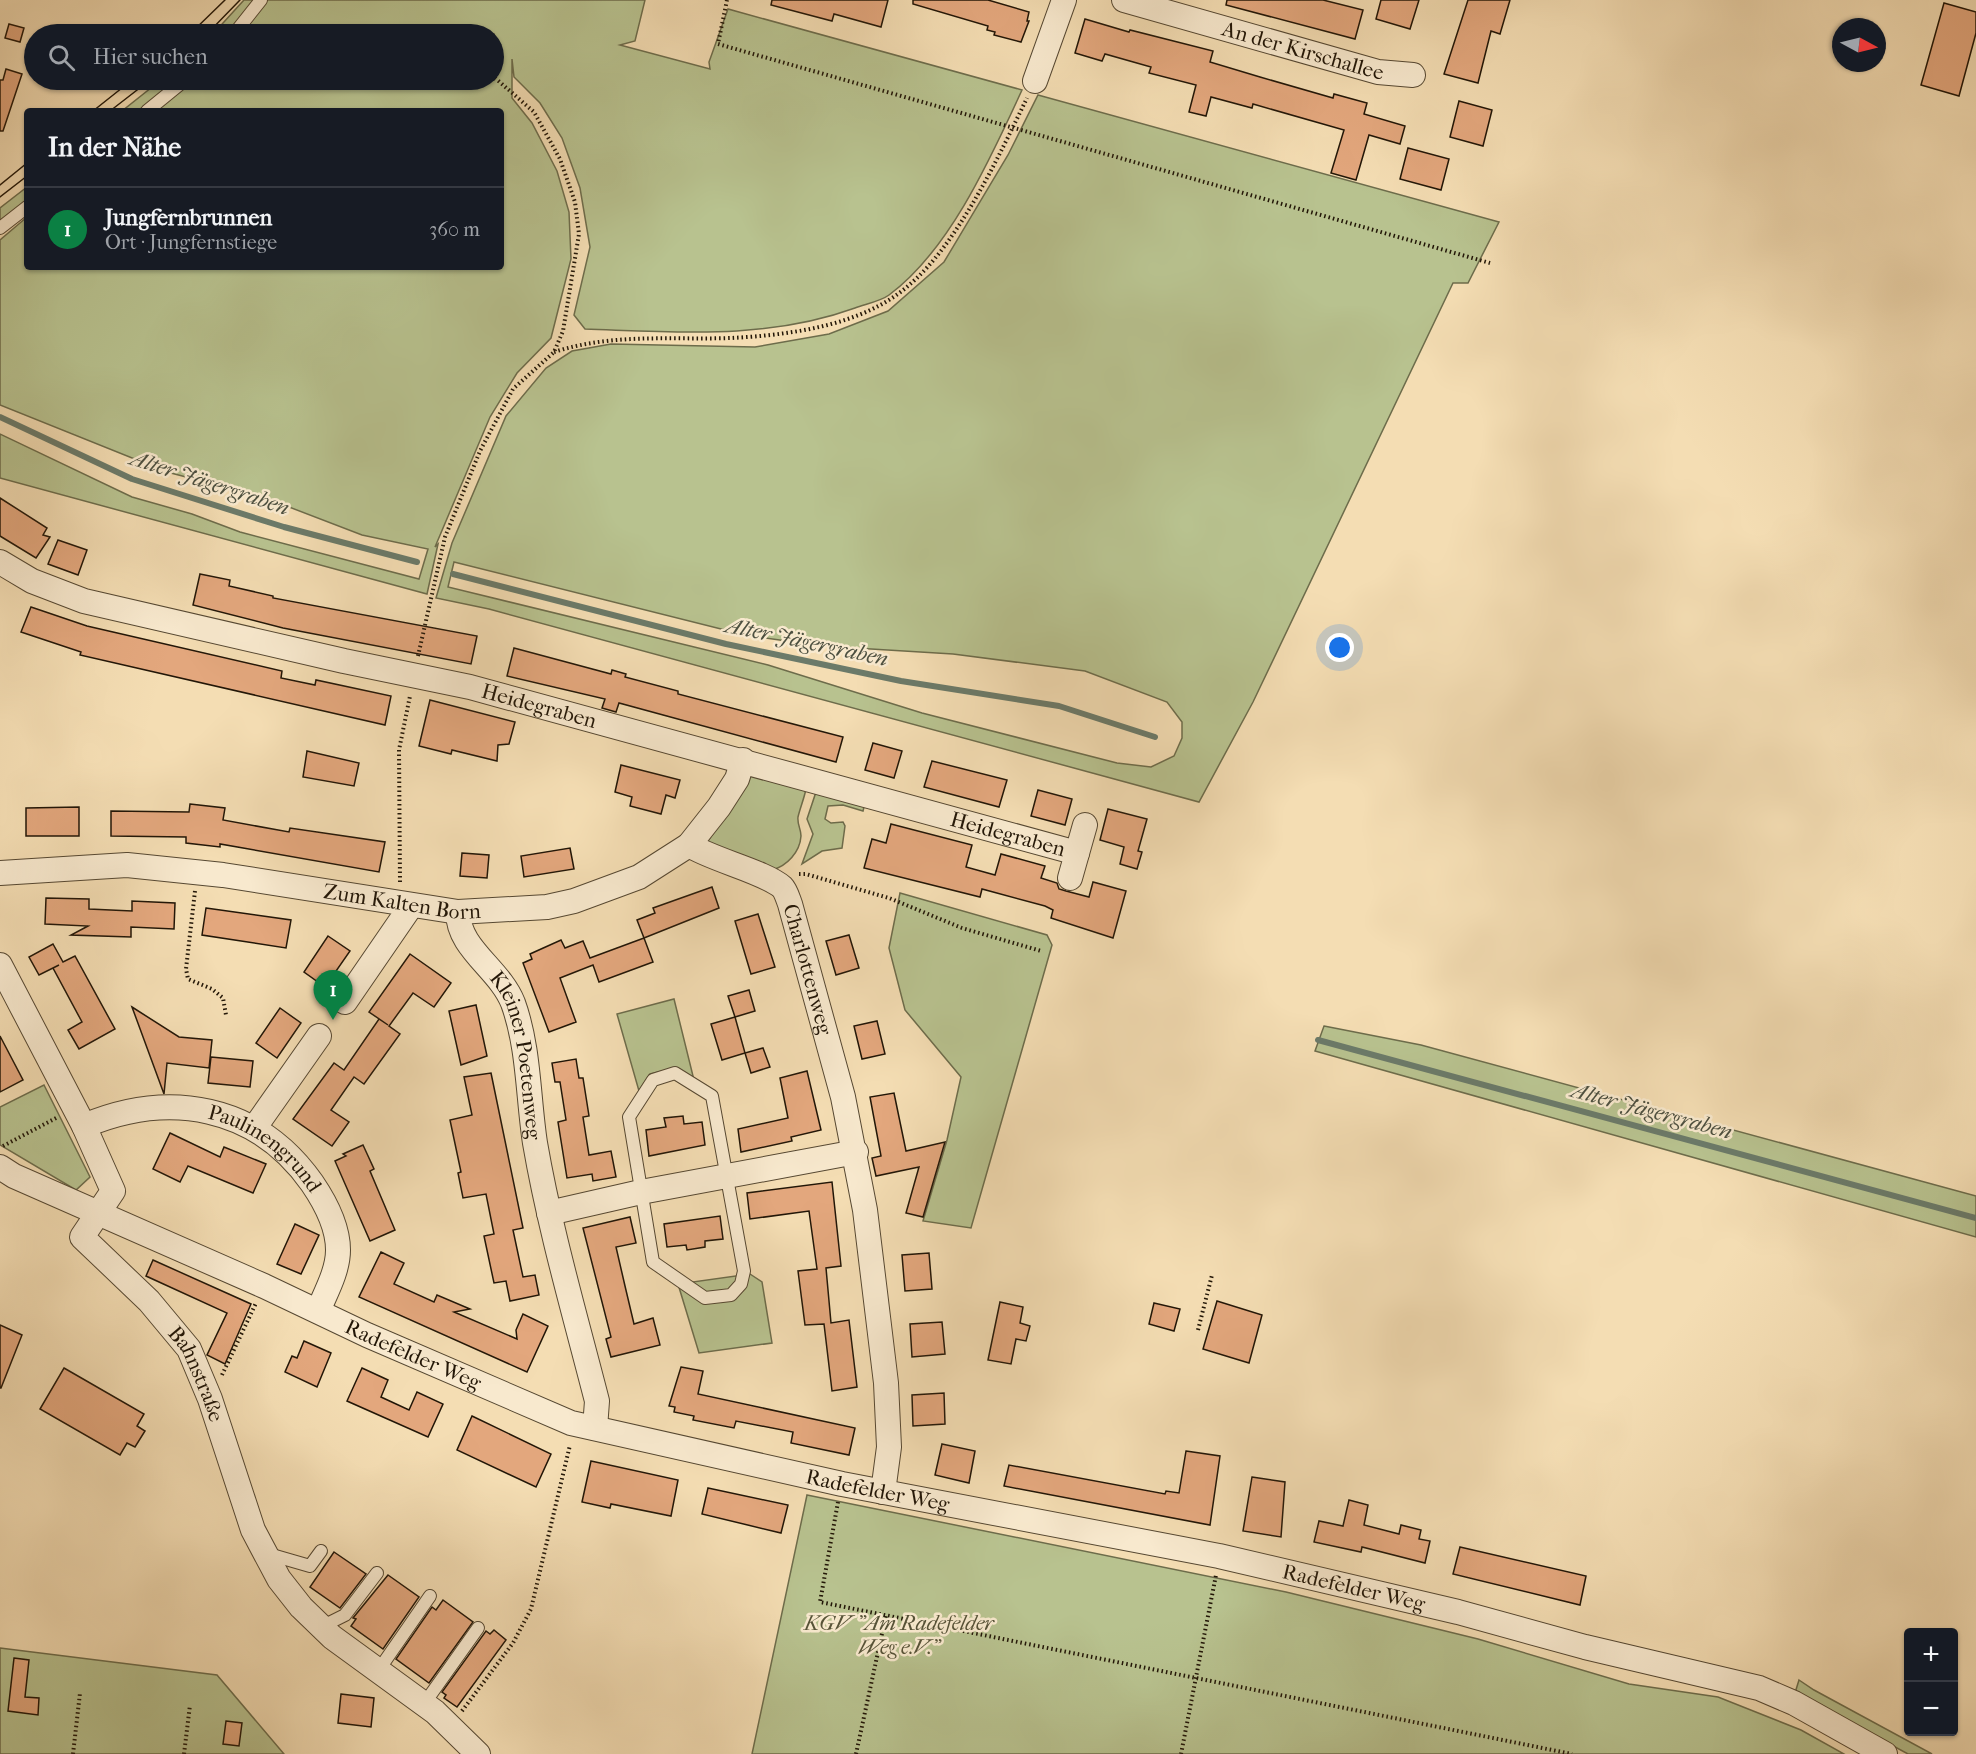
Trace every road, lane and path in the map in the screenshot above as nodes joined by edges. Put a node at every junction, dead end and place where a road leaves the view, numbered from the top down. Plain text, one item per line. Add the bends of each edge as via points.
1 (261, 0) edge
2 (727, 0) edge
3 (1064, 0) edge
4 (1124, 0) edge
5 (242, 24) edge
6 (1413, 75) dead end
7 (1035, 81) joint
8 (504, 86) edge
9 (173, 90) edge
10 (151, 108) edge
11 (1013, 127) junction
12 (24, 209) edge
13 (0, 228) edge
14 (1490, 263) dead end
15 (554, 352) junction
16 (0, 562) edge
17 (414, 676) junction
18 (743, 760) junction
19 (1085, 825) dead end
20 (689, 845) junction
21 (1077, 853) junction
22 (197, 872) junction
23 (0, 873) edge
24 (1070, 878) dead end
25 (773, 882) junction
26 (406, 905) junction
27 (458, 912) junction
28 (1041, 951) dead end
29 (0, 965) edge
30 (345, 1002) dead end
31 (226, 1015) dead end
32 (320, 1036) dead end
33 (80, 1117) junction
34 (255, 1127) junction
35 (0, 1148) edge
36 (856, 1152) junction
37 (0, 1167) edge
38 (727, 1176) junction
39 (641, 1192) junction
40 (549, 1213) junction
41 (97, 1214) junction
42 (1212, 1275) dead end
43 (264, 1286) junction
44 (318, 1311) junction
45 (1198, 1330) dead end
46 (210, 1399) junction
47 (585, 1426) junction
48 (842, 1484) junction
49 (883, 1492) junction
50 (321, 1551) dead end
51 (264, 1553) junction
52 (1219, 1556) junction
53 (377, 1573) dead end
54 (430, 1596) dead end
55 (886, 1616) junction
56 (321, 1627) junction
57 (478, 1628) dead end
58 (378, 1671) junction
59 (1197, 1677) junction
60 (80, 1693) dead end
61 (424, 1704) junction
62 (189, 1706) dead end
63 (454, 1731) junction
64 (73, 1754) edge
65 (184, 1754) edge
66 (478, 1754) edge
67 (856, 1754) edge
68 (1181, 1754) edge
69 (1572, 1754) edge
70 (1885, 1754) edge

1 - 5 lane
2 - 11 path via 718,44
3 - 7 street
4 - 6 street, An der Kirschallee via 1378,72
7 - 11 path
8 - 15 path via 534,112 560,159 575,202 579,234 563,331
9 - 10 lane
11 - 14 path
11 - 15 path via 941,252 908,287 876,307 832,323 785,333 731,338 621,338
12 - 13 lane
15 - 17 path via 513,389 480,451 445,537
16 - 17 street, Heidegraben via 32,581 84,601
17 - 18 street, Heidegraben via 470,687
17 - 26 path via 399,750
18 - 20 street, Zum Kalten Born via 737,779
18 - 21 street, Heidegraben
19 - 21 street, Heidegraben
20 - 25 street, Charlottenweg
20 - 27 street, Zum Kalten Born via 639,877 574,901 536,908
21 - 24 street, Heidegraben
22 - 23 street, Zum Kalten Born via 127,865
22 - 26 street, Zum Kalten Born
22 - 31 path via 188,979 223,998
25 - 28 path via 785,876 806,874 889,898 962,928
25 - 36 street, Charlottenweg via 783,889 790,904
26 - 27 street, Zum Kalten Born
26 - 30 street
27 - 40 street, Kleiner Poetenweg via 458,926 466,942 497,975 513,1005
29 - 33 street, Bahnstraße
32 - 34 street
33 - 34 street, Paulinengrund via 105,1117 152,1107 176,1108 233,1117
33 - 35 path
33 - 41 street, Bahnstraße via 112,1191
34 - 44 street, Paulinengrund via 308,1178 332,1222 338,1249 336,1264
36 - 38 street
36 - 49 street, Charlottenweg via 880,1315 888,1447
37 - 41 street, Radefelder Weg
38 - 39 street
38 - 39 lane via 712,1096 675,1073 653,1080 629,1117
38 - 39 lane via 744,1272 741,1284 731,1295 705,1298 653,1262
39 - 40 street
40 - 47 street, Kleiner Poetenweg via 597,1401
41 - 43 street, Radefelder Weg
41 - 46 street, Bahnstraße via 82,1237 177,1333 189,1349
42 - 45 path
43 - 44 street, Radefelder Weg
43 - 46 path
44 - 47 street, Radefelder Weg
46 - 51 street, Bahnstraße
47 - 48 street, Radefelder Weg
47 - 63 path via 531,1609 513,1643 458,1716
48 - 49 street, Radefelder Weg
48 - 55 path via 820,1602
49 - 52 street, Radefelder Weg
50 - 51 lane via 310,1566
51 - 56 street, Bahnstraße via 279,1579
52 - 59 path
52 - 70 street, Radefelder Weg via 1759,1688 1794,1702
53 - 56 lane via 345,1615
54 - 58 lane
55 - 59 path
55 - 67 path
56 - 58 street, Bahnstraße
57 - 61 lane
58 - 61 street, Bahnstraße
59 - 68 path
59 - 69 path
60 - 64 path
61 - 63 street, Bahnstraße
62 - 65 path
63 - 66 street, Bahnstraße

